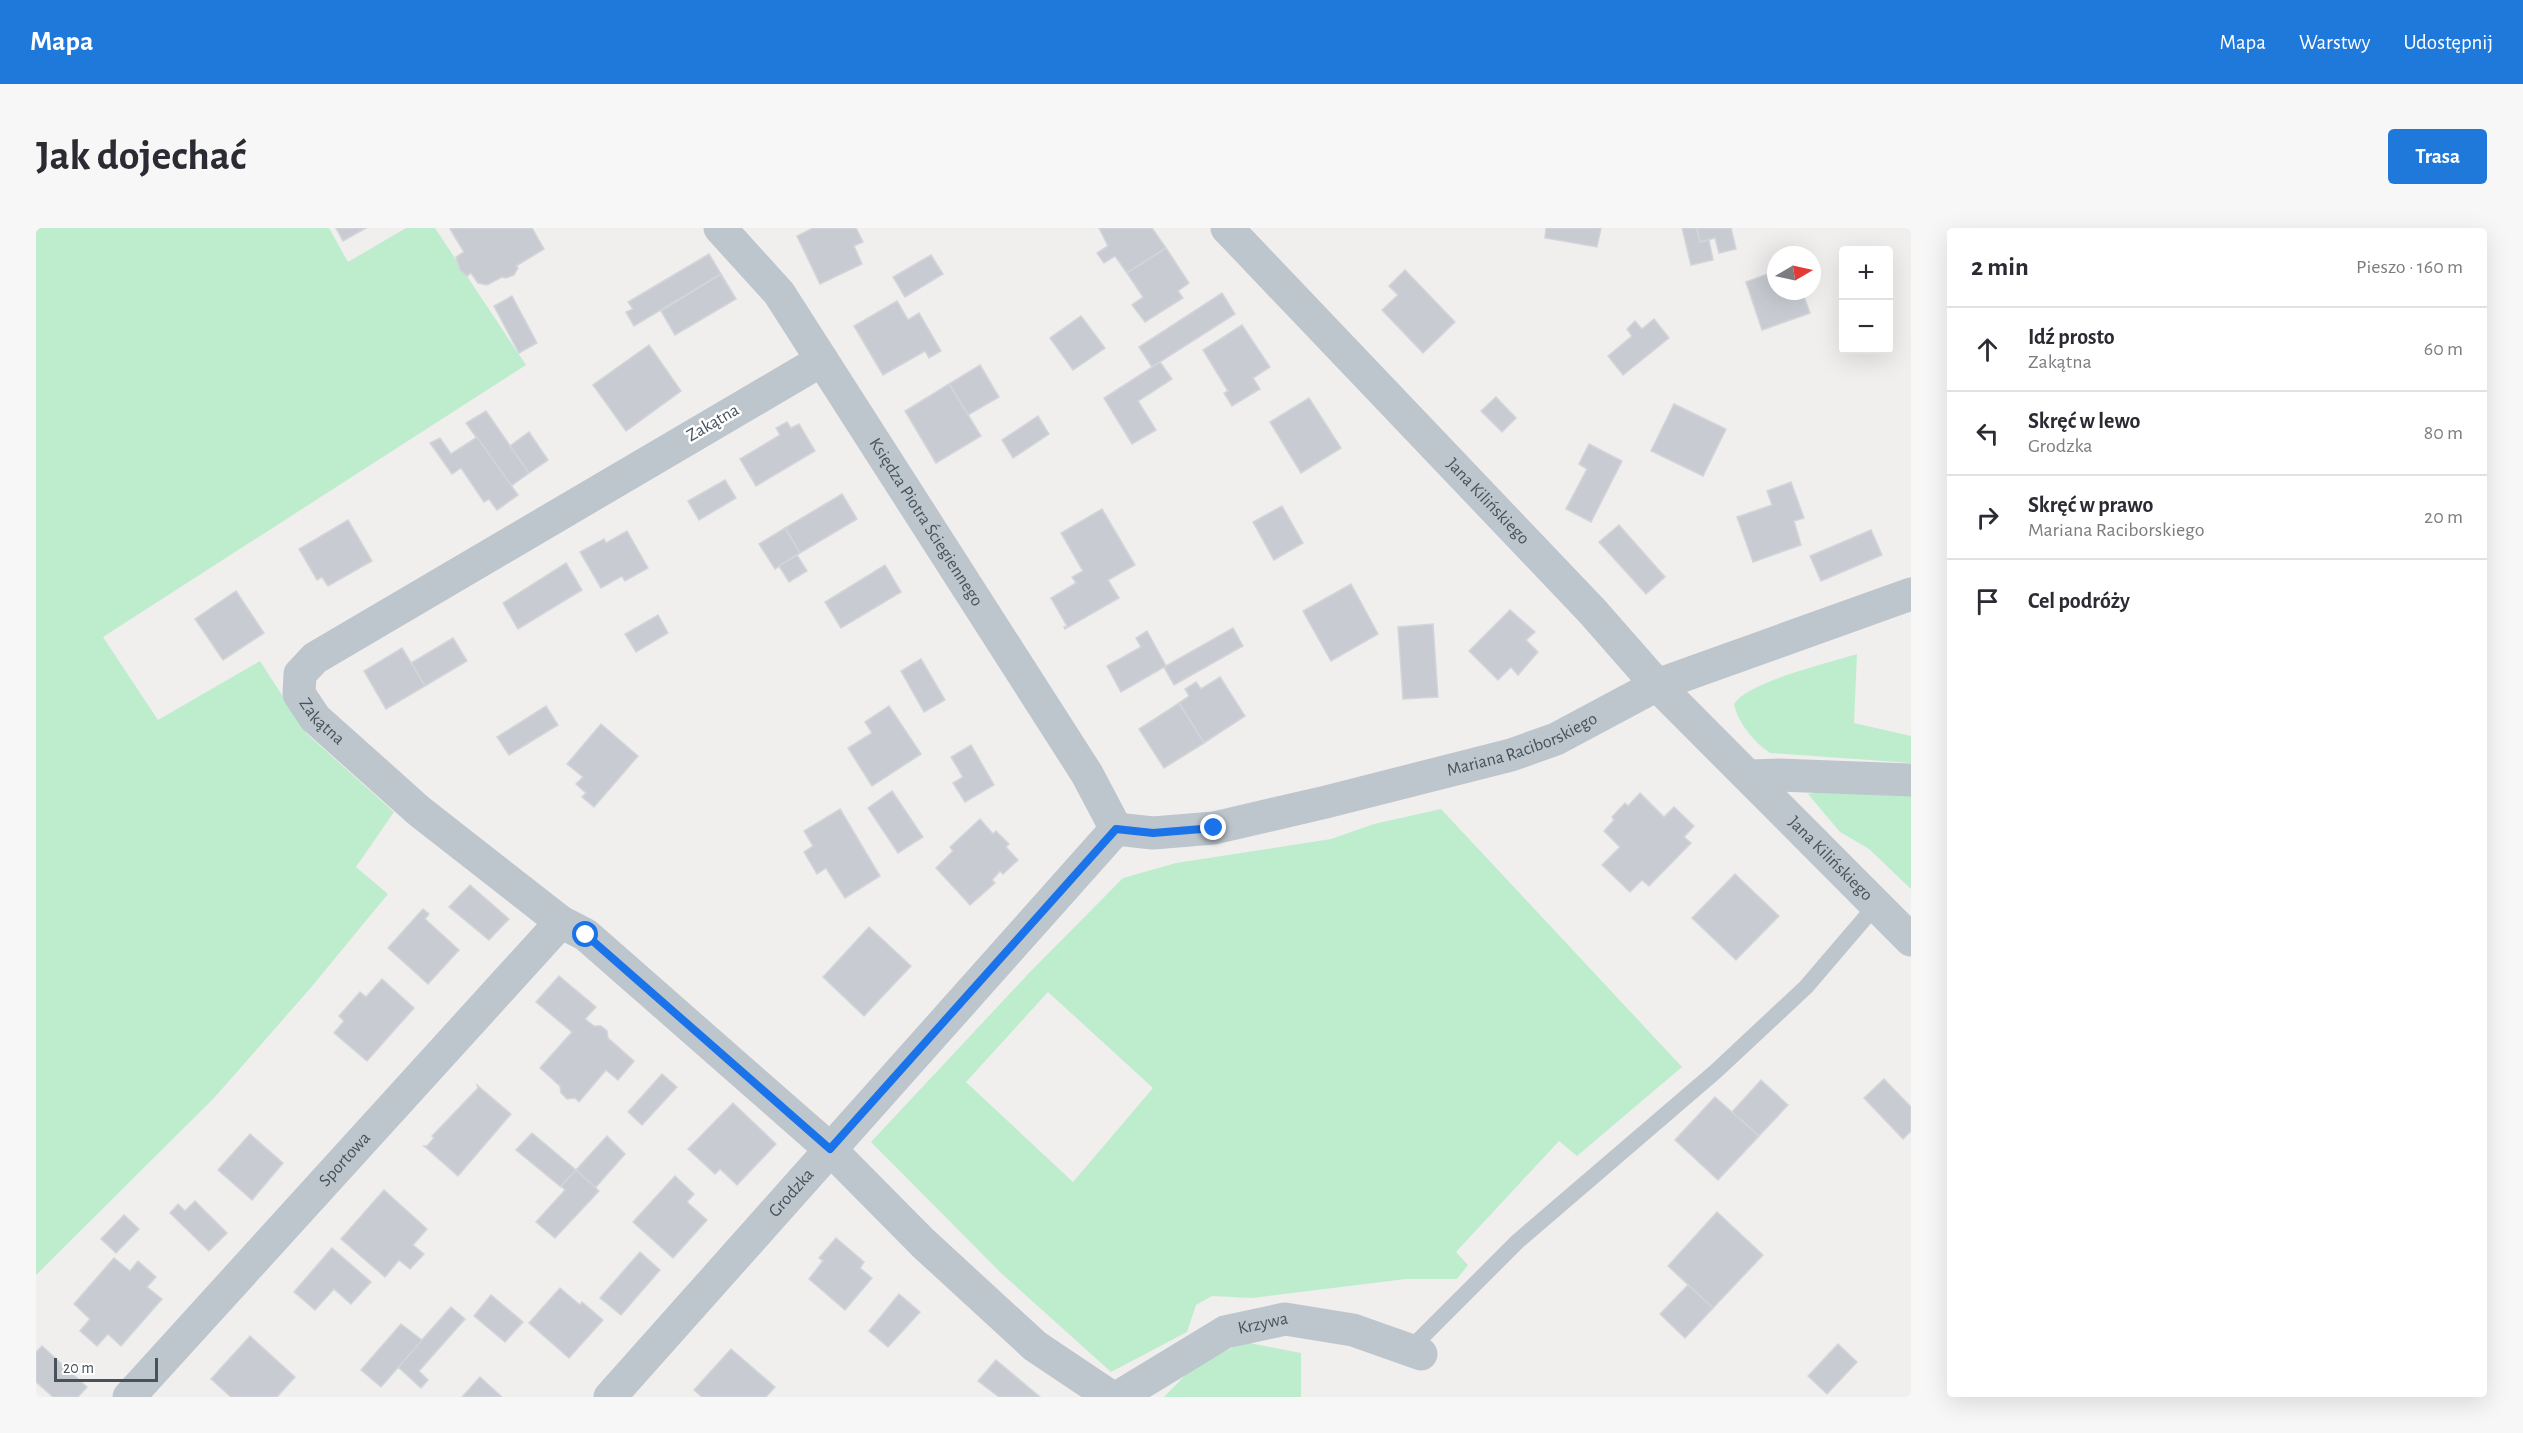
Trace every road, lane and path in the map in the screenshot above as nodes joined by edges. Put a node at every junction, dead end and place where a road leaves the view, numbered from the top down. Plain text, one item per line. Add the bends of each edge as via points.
1 (720, 228) edge
2 (1227, 228) edge
3 (822, 360) junction
4 (1911, 594) edge
5 (1657, 684) junction
6 (1750, 776) junction
7 (1911, 780) edge
8 (1116, 829) junction
9 (1877, 904) junction
10 (561, 922) junction
11 (1911, 940) edge
12 (830, 1149) junction
13 (1415, 1352) joint
14 (129, 1397) edge
15 (610, 1397) edge
16 (1111, 1397) edge
17 (1118, 1397) edge

1 - 3 street, Księdza Piotra Ściegiennego via 779,293
2 - 5 street, Jana Kilińskiego
3 - 8 street, Księdza Piotra Ściegiennego via 1087,774
3 - 10 street, Zakątna via 340,642 315,658 300,674 299,694 315,718 419,811
4 - 5 street, Mariana Raciborskiego
5 - 6 street, Jana Kilińskiego
5 - 8 street, Mariana Raciborskiego via 1556,739 1511,755 1214,828 1153,833
6 - 7 street
6 - 9 street, Jana Kilińskiego
8 - 12 street, Grodzka
9 - 11 street, Jana Kilińskiego
9 - 13 lane via 1806,987 1518,1241
10 - 12 street, Zakątna via 586,935
10 - 14 street, Sportowa
12 - 15 street, Grodzka
12 - 16 street, Zakątna via 923,1243 1035,1346
13 - 17 street, Krzywa via 1353,1330 1285,1319 1225,1332

